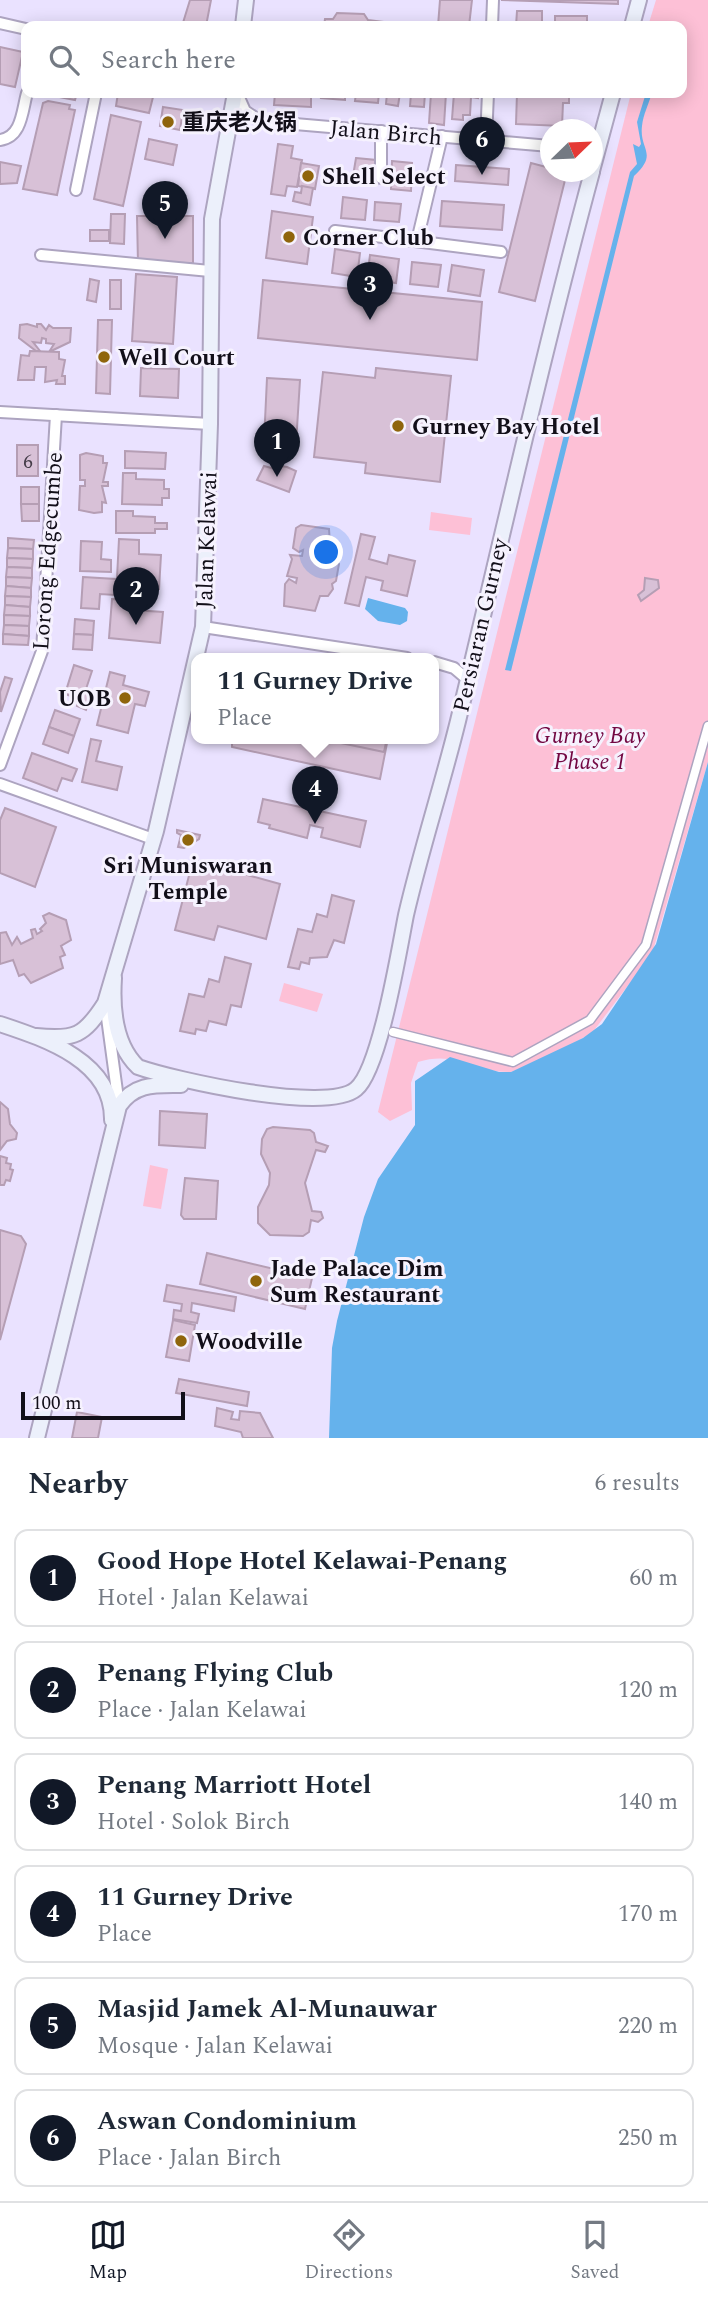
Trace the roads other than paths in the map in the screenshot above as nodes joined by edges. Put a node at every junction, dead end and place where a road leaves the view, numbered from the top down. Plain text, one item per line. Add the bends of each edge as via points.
1 (246, 0) edge
2 (493, 0) edge
3 (639, 0) edge
4 (244, 21) edge
5 (492, 21) edge
6 (633, 21) edge
7 (0, 23) edge
8 (21, 28) edge
9 (26, 98) edge
10 (95, 98) edge
11 (235, 98) edge
12 (238, 98) edge
13 (488, 98) edge
14 (611, 98) edge
15 (603, 125) edge
16 (381, 131) junction
17 (442, 136) junction
18 (0, 140) edge
19 (486, 140) junction
20 (540, 145) edge
21 (381, 178) dead end
22 (589, 182) edge
23 (76, 190) dead end
24 (335, 231) dead end
25 (417, 241) junction
26 (501, 252) dead end
27 (41, 255) dead end
28 (210, 271) junction
29 (0, 412) edge
30 (56, 415) junction
31 (210, 424) junction
32 (203, 627) junction
33 (197, 653) edge
34 (374, 653) edge
35 (439, 664) edge
36 (191, 678) edge
37 (467, 679) junction
38 (708, 726) edge
39 (0, 730) edge
40 (12, 734) junction
41 (0, 765) edge
42 (0, 784) edge
43 (153, 839) junction
44 (114, 978) junction
45 (105, 1003) junction
46 (0, 1024) edge
47 (393, 1032) dead end
48 (36, 1036) junction
49 (207, 1085) junction
50 (119, 1106) junction
51 (112, 1135) junction
52 (37, 1438) edge

1 - 4 main road
2 - 5 street
3 - 6 main road
7 - 8 street
9 - 18 street via 18,130
10 - 23 street
11 - 28 main road, Jalan Kelawai via 212,219
12 - 16 street, Jalan Birch via 245,111 260,121
13 - 19 street
14 - 15 main road, Persiaran Gurney
16 - 17 street, Jalan Birch
16 - 21 street
17 - 19 street, Jalan Birch
17 - 25 street
19 - 20 street, Jalan Birch
22 - 37 main road, Persiaran Gurney
24 - 25 street
25 - 26 street
27 - 28 street
28 - 31 main road, Jalan Kelawai
29 - 30 street
30 - 31 street
30 - 40 street, Lorong Edgecumbe via 42,652
31 - 32 main road, Jalan Kelawai
32 - 33 main road, Jalan Kelawai
32 - 34 street
35 - 37 street
36 - 43 main road, Jalan Kelawai
37 - 49 main road, Persiaran Gurney via 373,1058 362,1082 348,1094 326,1099
38 - 47 street via 646,945 590,1020 513,1062
39 - 40 street
40 - 41 street, Lorong Edgecumbe
42 - 43 street
43 - 44 main road, Jalan Kelawai
44 - 45 main road, Jalan Kelawai
44 - 49 main road, Jalan Kelawai via 118,1032 130,1060 157,1074
45 - 48 main road, Jalan Kelawai via 91,1026 78,1035 62,1039
45 - 50 street
46 - 48 main road
48 - 51 main road via 81,1061 100,1081 111,1101
49 - 50 main road via 139,1087
50 - 51 main road
51 - 52 main road

